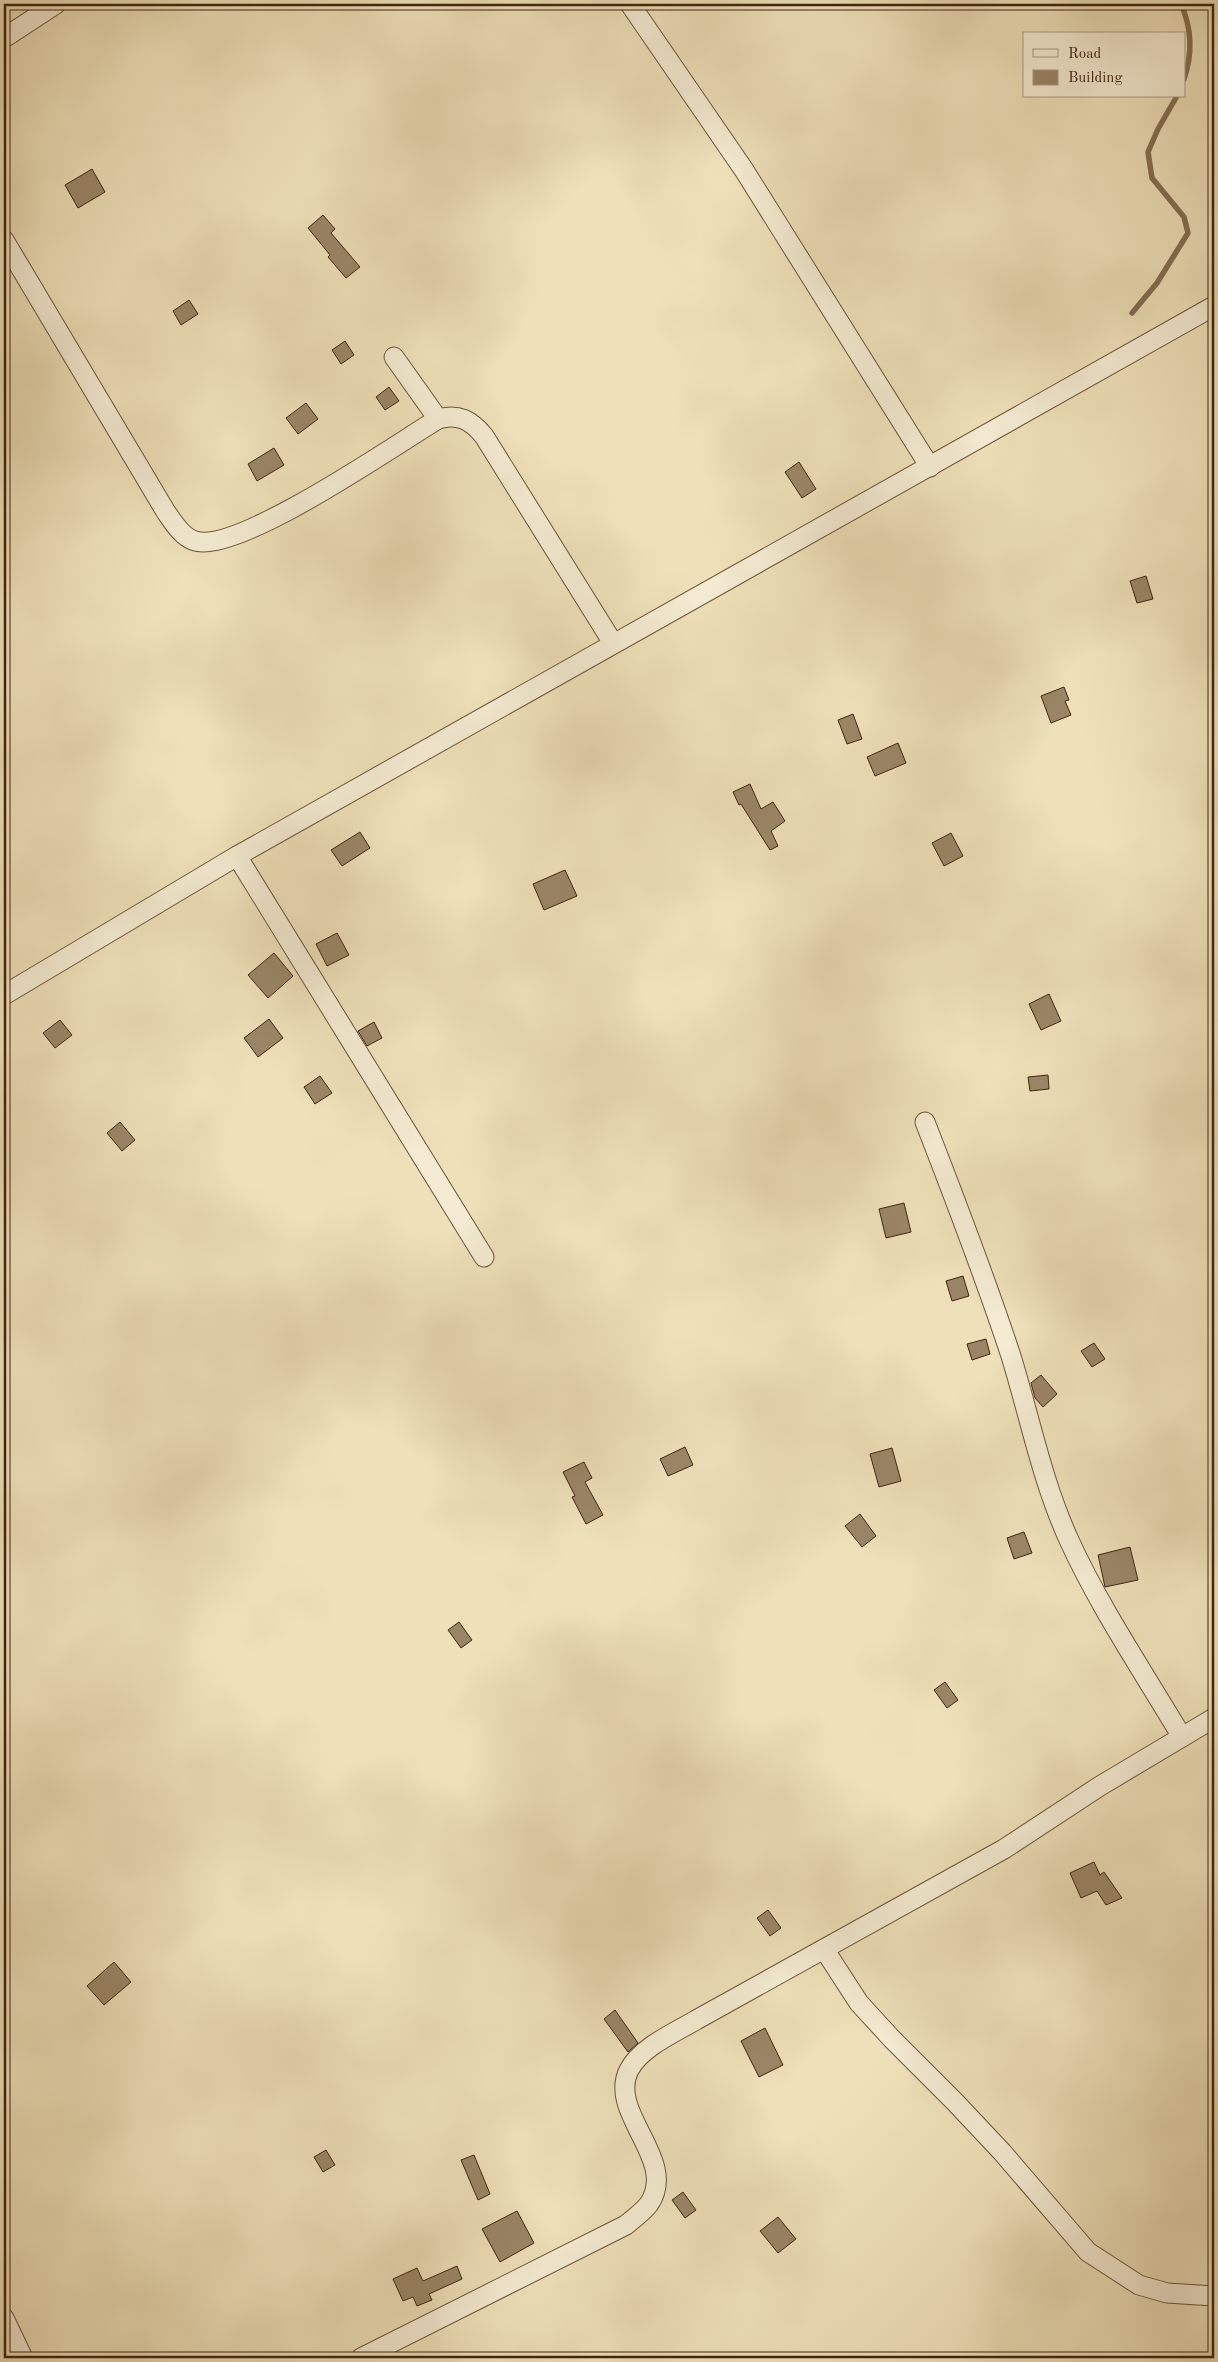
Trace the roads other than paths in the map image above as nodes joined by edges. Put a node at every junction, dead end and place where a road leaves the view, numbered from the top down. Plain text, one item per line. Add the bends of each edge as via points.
1 (56, 4) edge
2 (630, 4) edge
3 (4, 38) edge
4 (4, 240) edge
5 (1214, 306) edge
6 (394, 357) dead end
7 (438, 420) junction
8 (930, 467) junction
9 (613, 643) junction
10 (237, 856) junction
11 (4, 995) edge
12 (925, 1122) dead end
13 (484, 1257) dead end
14 (1214, 1718) edge
15 (1182, 1737) junction
16 (824, 1949) junction
17 (1214, 2296) edge
18 (4, 2318) edge
19 (23, 2358) edge
20 (361, 2358) edge

1 - 3 street
2 - 8 street via 744,170
4 - 7 street via 166,512 180,531 194,541 230,538 292,509
5 - 8 street
6 - 7 street
7 - 9 street via 459,417 484,436
8 - 9 street
9 - 10 street
10 - 11 street
10 - 13 street
12 - 15 street via 977,1258 1011,1358 1046,1482 1069,1541
14 - 15 street
15 - 16 street via 1004,1849
16 - 17 street via 859,2003 1002,2152 1088,2252 1139,2285 1167,2293
16 - 20 street via 654,2046 629,2070 625,2094 656,2175 655,2191 640,2214 626,2225
18 - 19 street

